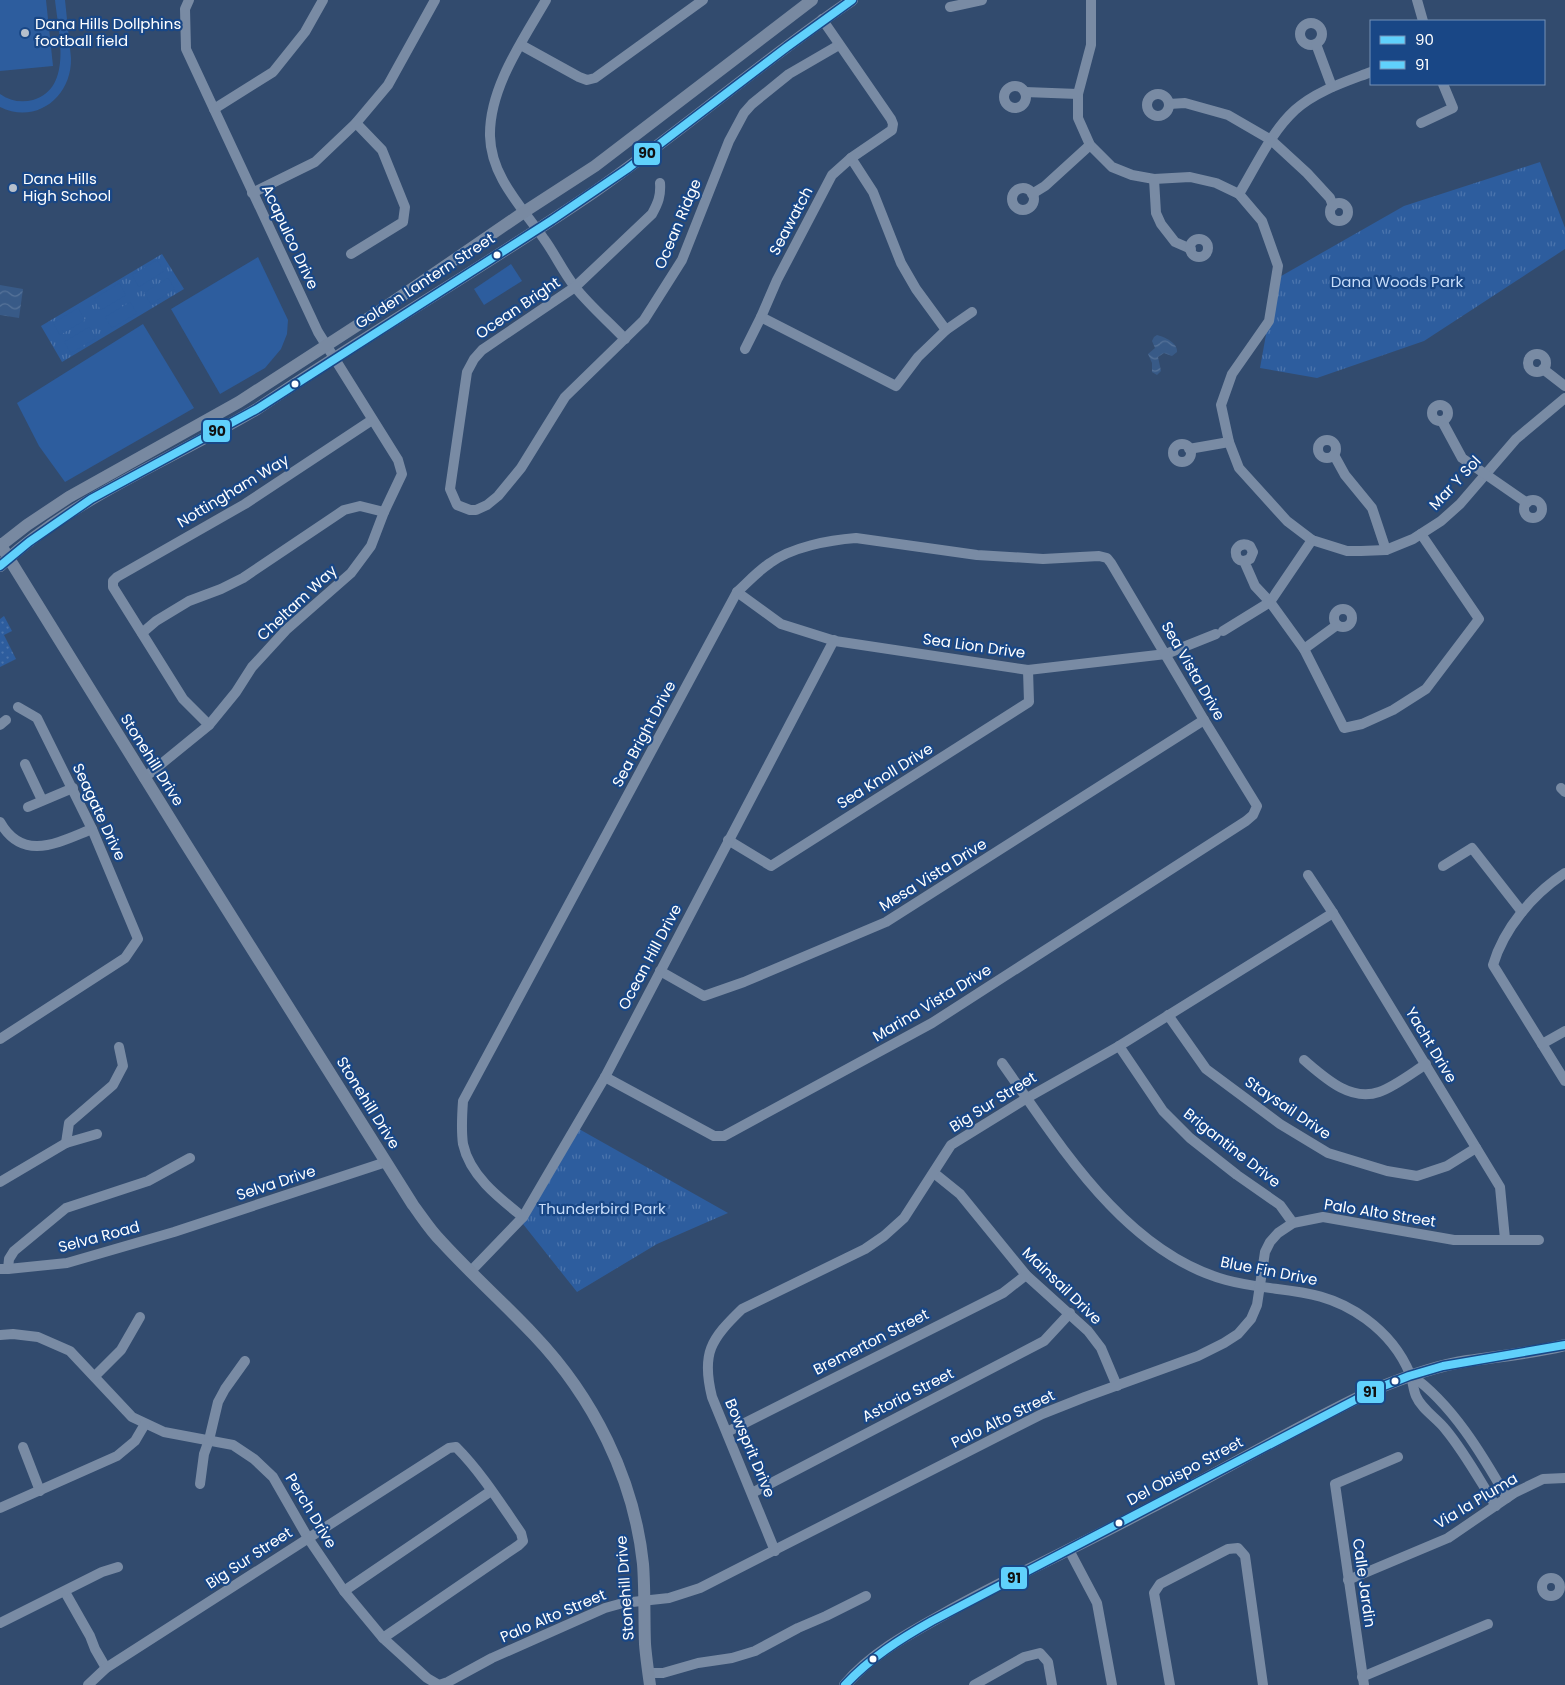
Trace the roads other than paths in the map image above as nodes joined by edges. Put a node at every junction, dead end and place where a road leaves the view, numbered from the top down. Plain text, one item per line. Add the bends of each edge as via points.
1 (189, 0) edge
2 (323, 0) edge
3 (435, 0) edge
4 (546, 0) edge
5 (702, 0) edge
6 (812, 0) edge
7 (852, 0) edge
8 (982, 0) edge
9 (1091, 0) edge
10 (1418, 0) edge
11 (950, 7) dead end
12 (822, 19) junction
13 (1423, 20) edge
14 (1316, 44) dead end
15 (521, 45) junction
16 (839, 45) junction
17 (1370, 72) edge
18 (1443, 85) edge
19 (1332, 87) junction
20 (1025, 92) dead end
21 (1078, 94) junction
22 (1169, 104) dead end
23 (214, 109) junction
24 (356, 123) junction
25 (1421, 123) dead end
26 (1272, 140) junction
27 (1090, 145) junction
28 (851, 158) junction
29 (1154, 179) junction
30 (660, 183) dead end
31 (252, 193) junction
32 (1032, 194) dead end
33 (1239, 194) junction
34 (1332, 206) dead end
35 (524, 212) junction
36 (537, 229) junction
37 (1190, 249) dead end
38 (351, 254) dead end
39 (575, 287) junction
40 (972, 312) dead end
41 (761, 316) junction
42 (946, 330) junction
43 (625, 339) junction
44 (326, 346) junction
45 (745, 349) dead end
46 (334, 358) junction
47 (1543, 369) dead end
48 (1565, 386) edge
49 (1565, 398) edge
50 (372, 420) junction
51 (1442, 421) dead end
52 (1229, 442) junction
53 (1189, 449) dead end
54 (1334, 455) dead end
55 (1486, 473) junction
56 (402, 474) joint
57 (1527, 503) dead end
58 (470, 510) joint
59 (384, 512) junction
60 (1421, 534) junction
61 (1312, 540) junction
62 (0, 545) edge
63 (1386, 550) junction
64 (1099, 556) joint
65 (4, 562) edge
66 (1244, 562) dead end
67 (737, 592) junction
68 (1270, 602) junction
69 (1337, 625) dead end
70 (142, 633) junction
71 (834, 640) junction
72 (1304, 649) junction
73 (1166, 654) junction
74 (1028, 670) junction
75 (18, 707) dead end
76 (1204, 720) junction
77 (209, 725) junction
78 (24, 764) dead end
79 (144, 778) junction
80 (73, 788) junction
81 (42, 800) junction
82 (1257, 806) joint
83 (28, 807) dead end
84 (0, 822) edge
85 (92, 829) junction
86 (728, 840) junction
87 (1443, 866) dead end
88 (1565, 873) edge
89 (1308, 875) dead end
90 (1522, 912) junction
91 (1333, 913) junction
92 (660, 971) junction
93 (1168, 1015) junction
94 (1565, 1031) edge
95 (0, 1039) edge
96 (1542, 1044) junction
97 (1120, 1046) junction
98 (119, 1047) dead end
99 (1304, 1060) dead end
100 (1002, 1063) dead end
101 (1426, 1064) junction
102 (604, 1077) junction
103 (1565, 1081) edge
104 (1026, 1098) junction
105 (97, 1134) dead end
106 (66, 1143) junction
107 (1476, 1148) junction
108 (190, 1158) dead end
109 (386, 1162) junction
110 (934, 1173) junction
111 (0, 1182) edge
112 (523, 1217) junction
113 (1293, 1223) junction
114 (174, 1232) joint
115 (1505, 1239) junction
116 (1539, 1240) dead end
117 (4, 1269) edge
118 (470, 1272) junction
119 (1026, 1275) junction
120 (1261, 1288) junction
121 (1070, 1313) junction
122 (140, 1317) dead end
123 (0, 1335) edge
124 (1565, 1345) edge
125 (709, 1355) joint
126 (245, 1361) dead end
127 (1411, 1375) junction
128 (95, 1376) junction
129 (1117, 1386) junction
130 (145, 1424) junction
131 (727, 1432) junction
132 (210, 1440) junction
133 (23, 1447) dead end
134 (1398, 1457) dead end
135 (1565, 1478) edge
136 (200, 1484) dead end
137 (40, 1490) junction
138 (491, 1491) junction
139 (752, 1493) junction
140 (1507, 1498) junction
141 (1496, 1506) junction
142 (0, 1508) edge
143 (308, 1538) junction
144 (1069, 1550) junction
145 (776, 1551) junction
146 (118, 1566) dead end
147 (1348, 1580) junction
148 (344, 1590) junction
149 (65, 1592) junction
150 (866, 1596) dead end
151 (644, 1600) junction
152 (0, 1623) edge
153 (1488, 1624) dead end
154 (383, 1638) junction
155 (106, 1668) junction
156 (649, 1679) edge
157 (1363, 1681) edge
158 (88, 1685) edge
159 (439, 1685) edge
160 (845, 1685) edge
161 (974, 1685) edge
162 (1052, 1685) edge
163 (1112, 1685) edge
164 (1170, 1685) edge
165 (1263, 1685) edge

1 - 23 street, Acapulco Drive via 185,9 186,49
2 - 23 street via 305,32 273,72
3 - 24 street via 388,85
4 - 15 street
5 - 15 street via 603,73 587,80
6 - 35 main road, Golden Lantern Street via 609,156
7 - 12 main road, Golden Lantern Street
8 - 11 street
9 - 21 street via 1091,45
10 - 13 street
12 - 16 street
12 - 36 main road, Golden Lantern Street via 700,114 594,192
14 - 19 street
15 - 35 street via 500,84 490,136 496,164 508,190
16 - 28 street, Seawatch via 893,124 892,130
16 - 43 street, Ocean Ridge via 789,74 752,104 739,120 682,260 652,308
17 - 19 street
18 - 25 street via 1453,108
19 - 26 street via 1295,110
20 - 21 street
21 - 27 street via 1078,118
22 - 26 street via 1185,103 1228,116
23 - 31 street, Acapulco Drive
24 - 31 street via 315,162
24 - 38 street via 382,150 405,207 403,222
26 - 33 street
26 - 34 street via 1330,198
27 - 29 street via 1112,167
27 - 32 street
28 - 41 street, Seawatch via 832,175
28 - 42 street via 873,192 902,263
29 - 33 street via 1190,177 1216,183
29 - 37 street via 1156,213 1161,224 1176,242
30 - 39 street, Ocean Bright via 659,202 652,214
31 - 44 street, Acapulco Drive
33 - 52 street, Mar Y Sol via 1262,221 1278,266 1270,320 1232,374 1221,405
35 - 36 street
35 - 44 main road, Golden Lantern Street
36 - 39 street
36 - 46 main road, Golden Lantern Street
39 - 43 street
39 - 58 street, Ocean Bright via 482,350 467,372 450,489 457,505
40 - 42 street
41 - 42 street via 896,386 918,357
41 - 45 street, Seawatch
43 - 58 street, Ocean Ridge via 565,397 511,482 487,505
44 - 46 street, Acapulco Drive
44 - 62 main road, Golden Lantern Street via 224,411 69,497
46 - 50 street, Acapulco Drive
46 - 65 main road, Golden Lantern Street via 223,429 116,485
47 - 48 street
49 - 55 street, Mar Y Sol via 1516,438
50 - 56 street, Acapulco Drive via 398,460
50 - 70 street, Nottingham Way via 245,504 117,577 113,587
51 - 55 street via 1462,458
52 - 53 street
52 - 61 street, Mar Y Sol via 1240,468 1266,499
54 - 63 street via 1372,508
55 - 57 street
55 - 60 street, Mar Y Sol via 1460,504
56 - 59 street, Cheltam Way
59 - 70 street via 360,506 344,510 243,578 188,601
59 - 77 street, Cheltam Way via 371,546 351,573 286,630 252,667
60 - 63 street, Mar Y Sol
60 - 72 street via 1479,619 1426,689 1393,710 1344,728
61 - 63 street, Mar Y Sol via 1347,551
61 - 68 street, Sea Lion Drive
62 - 65 main road, Stonehill Drive
64 - 67 street, Sea Bright Drive via 1043,559 986,556 856,538 789,553 772,561
64 - 73 street, Sea Vista Drive via 1111,563
65 - 79 main road, Stonehill Drive
66 - 68 street via 1255,586
67 - 71 street, Sea Lion Drive via 781,624
67 - 112 street, Sea Bright Drive via 463,1101 463,1144 472,1166 490,1190
68 - 72 street
68 - 73 street, Sea Lion Drive via 1219,632
69 - 72 street
70 - 77 street via 182,699
71 - 74 street, Sea Lion Drive
71 - 86 street, Ocean Hill Drive
73 - 74 street, Sea Lion Drive
73 - 76 street, Sea Vista Drive
74 - 86 street, Sea Knoll Drive via 1029,702 771,866
75 - 80 street, Seagate Drive via 37,718
76 - 82 street, Sea Vista Drive
76 - 92 street, Mesa Vista Drive via 886,922 704,996
77 - 79 street, Cheltam Way
78 - 81 street
79 - 109 main road, Stonehill Drive
80 - 81 street
80 - 85 street, Seagate Drive
81 - 83 street
82 - 102 street, Marina Vista Drive via 1246,821 932,1023 724,1136 714,1136
84 - 85 street via 15,842 29,846 46,847
85 - 95 street, Seagate Drive via 138,939 125,958
86 - 92 street, Ocean Hill Drive
87 - 90 street via 1472,848
88 - 90 street via 1550,883
89 - 91 street, Yacht Drive
90 - 96 street via 1498,947 1493,965
91 - 93 street, Big Sur Street
91 - 101 street, Yacht Drive
92 - 102 street, Ocean Hill Drive
93 - 97 street, Big Sur Street
93 - 107 street, Staysail Drive via 1206,1069 1280,1124 1328,1152 1387,1171 1417,1176 1447,1166
94 - 96 street
96 - 103 street
97 - 104 street, Big Sur Street
97 - 113 street, Brigantine Drive via 1163,1111 1237,1176 1280,1204
98 - 106 street via 123,1066 113,1085 69,1122
99 - 101 street via 1342,1089 1368,1095 1381,1092
100 - 104 street, Blue Fin Drive
101 - 107 street, Yacht Drive
102 - 112 street, Ocean Hill Drive
104 - 110 street, Big Sur Street via 951,1145
104 - 120 street, Blue Fin Drive via 1088,1181 1142,1234 1198,1270
105 - 106 street
106 - 111 street
107 - 115 street, Yacht Drive via 1500,1187
108 - 117 street via 148,1181 66,1208 14,1251
109 - 114 street, Selva Drive
109 - 118 main road, Stonehill Drive via 434,1233
110 - 119 street, Mainsail Drive via 960,1194
110 - 125 street, Big Sur Street via 904,1218 884,1236 864,1249 742,1308 716,1336
112 - 118 street, Ocean Hill Drive
113 - 115 street, Palo Alto Street via 1323,1217 1454,1240
113 - 120 street, Palo Alto Street via 1278,1233 1265,1252
114 - 117 street, Selva Road via 67,1263
115 - 116 street, Palo Alto Street
118 - 151 main road, Stonehill Drive via 560,1364 596,1419 611,1449 636,1525 643,1564
119 - 121 street, Mainsail Drive
119 - 131 street, Bremerton Street via 1003,1293
120 - 127 street, Blue Fin Drive via 1309,1292 1352,1309 1385,1336
120 - 129 street, Palo Alto Street via 1251,1319 1238,1334 1198,1356
121 - 129 street, Mainsail Drive via 1101,1348
121 - 139 street, Astoria Street via 1044,1341
122 - 128 street via 121,1350
123 - 128 street, Perch Drive via 38,1337 70,1351
124 - 127 main road, Del Obispo Street via 1466,1361
125 - 131 street, Bowsprit Drive via 707,1375 712,1397
126 - 132 street via 218,1402
127 - 140 street, Blue Fin Drive via 1428,1387 1456,1418
127 - 141 street, Blue Fin Drive via 1416,1396 1446,1429
127 - 144 main road, Del Obispo Street via 1351,1400
128 - 130 street, Perch Drive via 132,1417
129 - 145 street, Palo Alto Street via 1042,1414
130 - 132 street, Perch Drive via 164,1432
130 - 137 street via 135,1441 116,1456
131 - 139 street, Bowsprit Drive
132 - 136 street via 204,1454
132 - 143 street, Perch Drive via 233,1445 273,1477
133 - 137 street
134 - 147 street, Calle Jardin via 1335,1484
135 - 140 street, Via la Pluma via 1543,1479
137 - 142 street
138 - 143 street, Big Sur Street via 464,1454 456,1447 449,1448
138 - 148 street
138 - 154 street via 521,1533 522,1541
139 - 145 street, Bowsprit Drive
140 - 141 street, Via la Pluma
141 - 147 street, Via la Pluma via 1448,1538
143 - 148 street, Perch Drive
143 - 155 street, Big Sur Street
144 - 160 main road, Del Obispo Street via 989,1589 900,1640 857,1671
144 - 163 street via 1097,1603
145 - 151 street, Palo Alto Street via 700,1588 669,1598
146 - 149 street
147 - 157 street, Calle Jardin
148 - 154 street, Perch Drive
149 - 152 street
149 - 155 street
150 - 156 street via 755,1651 698,1663
151 - 156 main road, Stonehill Drive
151 - 159 street, Palo Alto Street via 605,1608
153 - 157 street
154 - 159 street, Perch Drive
155 - 158 street, Big Sur Street
161 - 162 street via 1024,1657 1040,1653 1048,1662
164 - 165 street via 1154,1593 1160,1584 1228,1549 1238,1548 1245,1556

